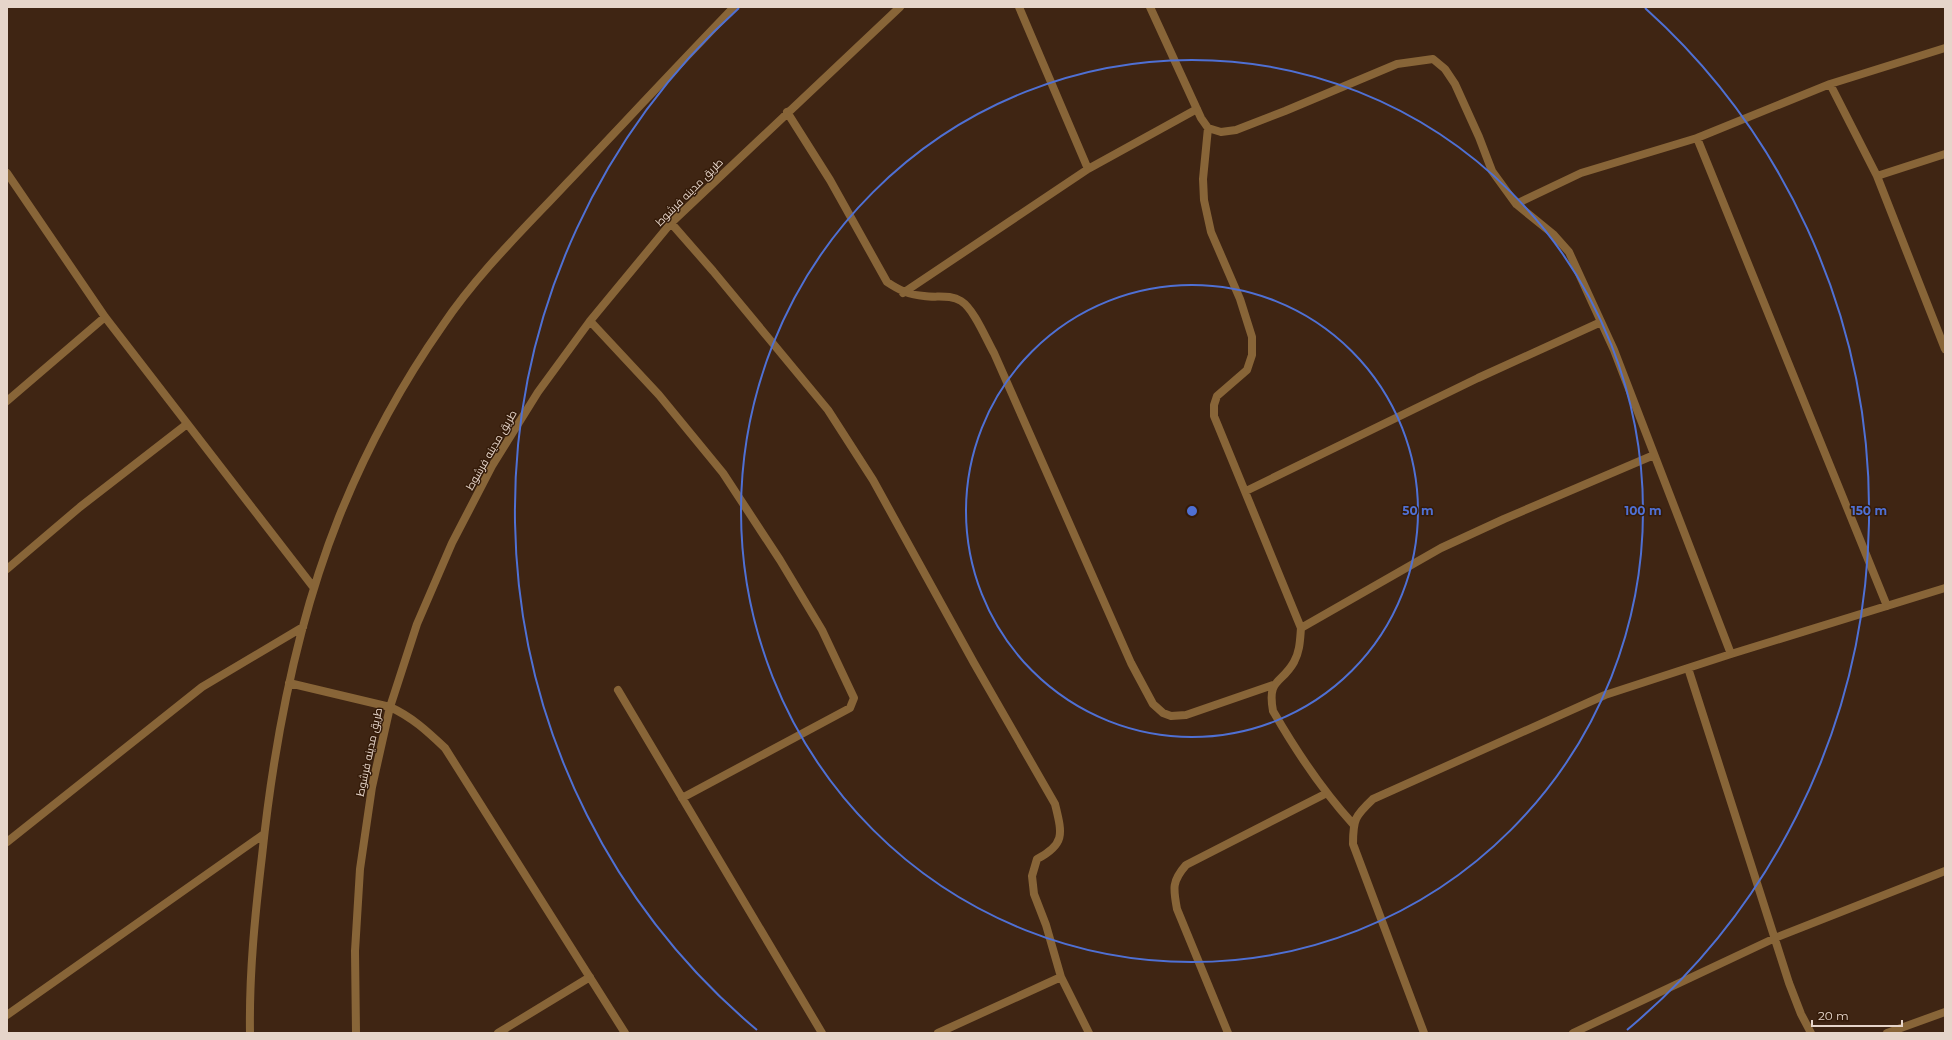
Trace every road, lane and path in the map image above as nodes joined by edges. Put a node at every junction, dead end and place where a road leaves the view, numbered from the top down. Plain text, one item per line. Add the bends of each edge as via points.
1 (734, 7) edge
2 (900, 7) edge
3 (1019, 7) edge
4 (1150, 7) edge
5 (1945, 48) edge
6 (1830, 84) junction
7 (1197, 109) junction
8 (787, 112) junction
9 (1208, 128) junction
10 (1697, 138) junction
11 (1945, 154) edge
12 (1088, 169) junction
13 (7, 174) edge
14 (1878, 176) junction
15 (1516, 204) junction
16 (671, 222) junction
17 (903, 292) junction
18 (105, 317) junction
19 (590, 322) junction
20 (1601, 322) junction
21 (1945, 349) edge
22 (7, 401) edge
23 (187, 424) junction
24 (1654, 455) junction
25 (1246, 492) junction
26 (7, 569) edge
27 (314, 588) junction
28 (1945, 588) edge
29 (1887, 606) junction
30 (303, 627) junction
31 (1301, 628) junction
32 (1730, 654) junction
33 (1688, 668) junction
34 (289, 683) junction
35 (1273, 685) junction
36 (618, 690) dead end
37 (390, 707) junction
38 (1327, 793) junction
39 (682, 798) junction
40 (1353, 824) junction
41 (264, 834) junction
42 (7, 842) edge
43 (1945, 871) edge
44 (1775, 938) junction
45 (590, 977) junction
46 (1061, 977) junction
47 (1945, 1012) edge
48 (7, 1015) edge
49 (250, 1033) edge
50 (356, 1033) edge
51 (498, 1033) edge
52 (625, 1033) edge
53 (822, 1033) edge
54 (938, 1033) edge
55 (1089, 1033) edge
56 (1228, 1033) edge
57 (1424, 1033) edge
58 (1573, 1033) edge
59 (1811, 1033) edge
60 (1887, 1033) edge

1 - 27 street via 490,265 444,323 404,385 368,450 338,518
2 - 8 street, طريق مدينه فرشوط
3 - 12 street
4 - 7 street
5 - 6 street
6 - 10 street
6 - 14 street
7 - 9 street
7 - 12 street
8 - 16 street, طريق مدينه فرشوط
8 - 17 street via 830,180 887,282
9 - 15 street via 1221,132 1236,130 1396,64 1433,59 1455,84 1492,171
9 - 25 street via 1202,178 1204,200 1211,232 1240,299 1252,337 1252,355 1247,370 1217,396 1214,416
10 - 15 street via 1580,173
10 - 29 street
11 - 14 street
12 - 17 street
13 - 18 street
14 - 21 street
15 - 20 street via 1553,234 1569,252
16 - 19 street, طريق مدينه فرشوط
16 - 46 street via 828,410 873,480 1055,804 1061,826 1059,840 1051,851 1037,859 1032,876 1034,894
17 - 35 street via 949,297 961,301 971,312 994,353 1131,663 1154,704 1171,716 1186,715
18 - 22 street
18 - 23 street
19 - 37 street, طريق مدينه فرشوط via 534,398 492,466 452,543 417,624
19 - 39 street via 659,395 723,473 822,630 854,698 850,708 809,732
20 - 24 street
20 - 25 street via 1478,378
23 - 26 street via 80,507
23 - 27 street
24 - 31 street via 1441,548
24 - 32 street
25 - 31 street
27 - 30 street
28 - 29 street
29 - 32 street
30 - 34 street
30 - 42 street via 202,687
31 - 35 street via 1299,649 1293,663
32 - 33 street
33 - 40 street via 1605,696 1373,799 1361,810
33 - 44 street
34 - 37 street
34 - 41 street via 274,758
35 - 38 street via 1273,711
36 - 39 street
37 - 45 street via 420,724 444,748
37 - 50 street, طريق مدينه فرشوط via 372,787 360,869 355,951
38 - 40 street
38 - 56 street via 1186,865 1176,876 1174,892 1177,909
39 - 53 street
40 - 57 street via 1352,844
41 - 48 street
41 - 49 street via 249,994
43 - 44 street
44 - 58 street
44 - 59 street via 1801,1014
45 - 51 street
45 - 52 street
46 - 54 street
46 - 55 street
47 - 60 street

